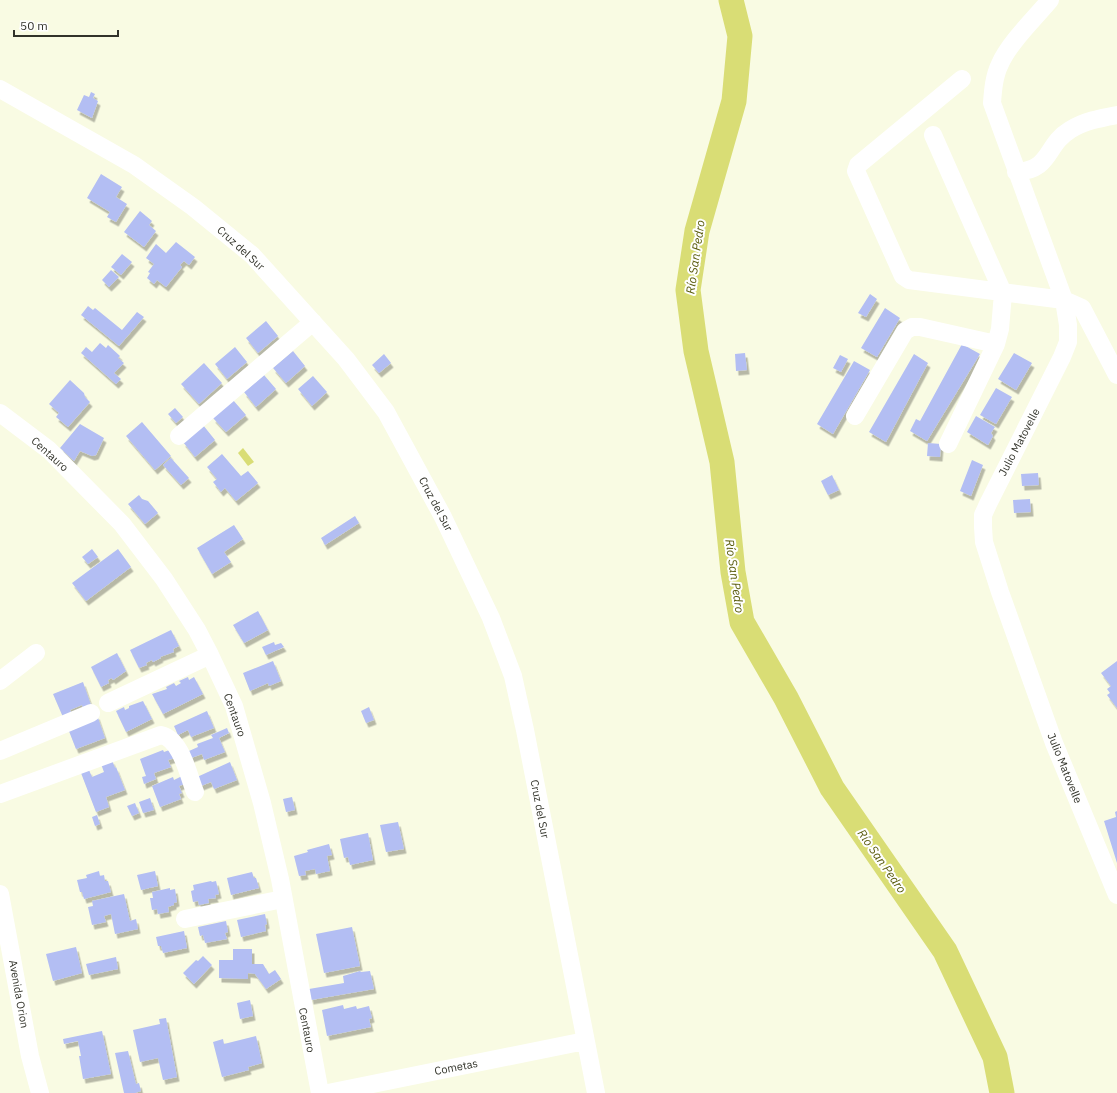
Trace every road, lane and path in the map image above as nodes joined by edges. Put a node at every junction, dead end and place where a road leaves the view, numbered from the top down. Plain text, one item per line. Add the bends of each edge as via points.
1 (1050, 0) edge
2 (962, 79) dead end
3 (0, 89) edge
4 (1117, 115) edge
5 (934, 134) dead end
6 (1016, 172) junction
7 (1002, 293) junction
8 (1064, 300) junction
9 (312, 322) junction
10 (996, 344) junction
11 (1117, 375) edge
12 (0, 414) edge
13 (855, 416) dead end
14 (179, 436) dead end
15 (948, 444) dead end
16 (36, 653) dead end
17 (210, 655) junction
18 (0, 681) edge
19 (108, 703) dead end
20 (91, 713) dead end
21 (0, 751) edge
22 (195, 792) dead end
23 (0, 794) edge
24 (0, 894) edge
25 (1117, 895) edge
26 (283, 899) junction
27 (185, 920) dead end
28 (585, 1041) junction
29 (40, 1093) edge
30 (320, 1093) edge
31 (328, 1093) edge
32 (596, 1093) edge

1 - 6 street, Julio Matovelle via 1006,53 993,89 992,103
2 - 7 street via 858,165 856,171 903,276 909,280
3 - 9 street, Cruz del Sur via 134,165 193,207 252,255
4 - 6 street via 1088,121 1069,130 1056,142 1043,162 1030,171
5 - 7 street
6 - 8 street, Julio Matovelle
7 - 8 street
7 - 10 street via 1000,329
8 - 11 street via 1085,311
8 - 25 street, Julio Matovelle via 1068,342 1056,372 1012,453 983,515 984,542 1054,742
9 - 14 street
9 - 28 street, Cruz del Sur via 346,359 386,412 443,517 493,625 513,676
10 - 13 street via 912,327 905,331
10 - 15 street
12 - 17 street, Centauro via 49,450 122,524 164,579
16 - 18 street
17 - 19 street
17 - 26 street, Centauro via 234,706 248,751
20 - 21 street
22 - 23 street via 177,746 169,736 161,735
24 - 29 street, Avenida Orion via 30,1056
26 - 27 street
26 - 30 street, Centauro
28 - 31 street, Cometas
28 - 32 street, Cruz del Sur

